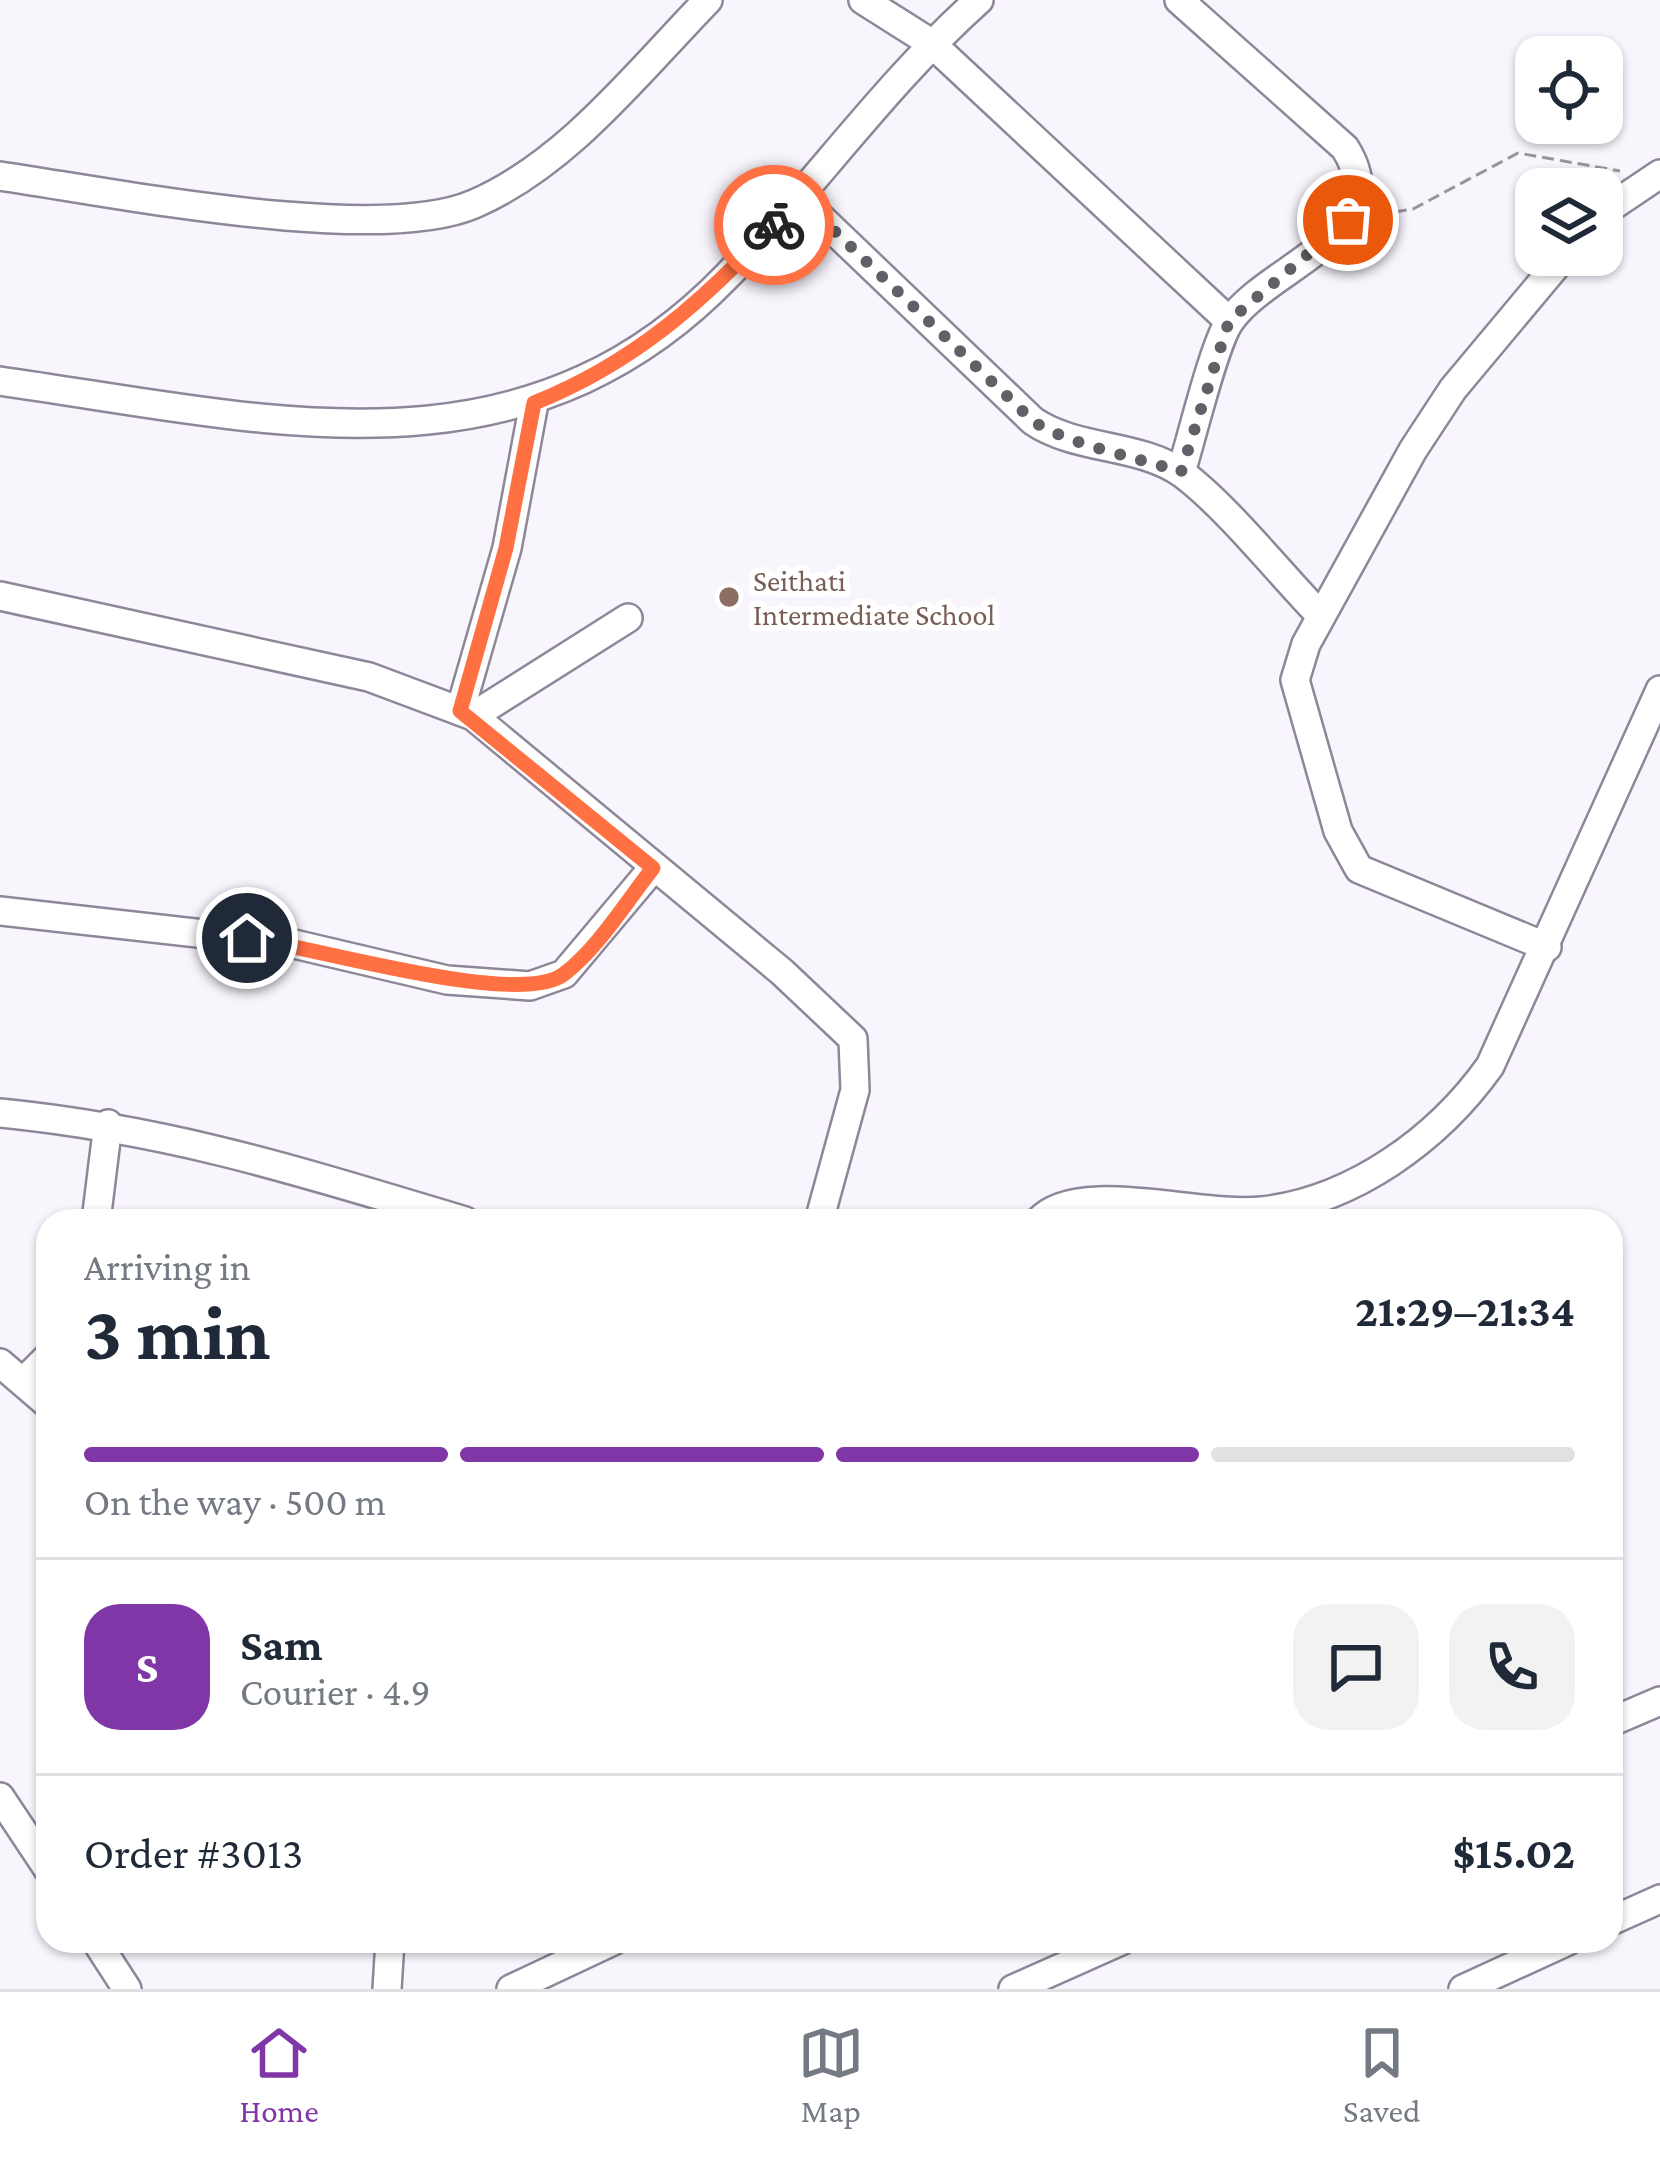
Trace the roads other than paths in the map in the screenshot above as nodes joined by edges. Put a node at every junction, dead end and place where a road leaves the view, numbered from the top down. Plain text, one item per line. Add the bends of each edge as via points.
1 (708, 0) edge
2 (863, 0) edge
3 (979, 0) edge
4 (1179, 0) edge
5 (931, 44) junction
6 (1659, 175) edge
7 (0, 176) edge
8 (800, 198) junction
9 (1623, 200) edge
10 (1547, 276) edge
11 (1229, 321) junction
12 (0, 381) edge
13 (534, 403) junction
14 (1181, 472) junction
15 (0, 596) edge
16 (1321, 616) junction
17 (628, 618) dead end
18 (1660, 690) edge
19 (467, 714) junction
20 (653, 868) junction
21 (0, 911) edge
22 (1546, 946) junction
23 (0, 1113) edge
24 (108, 1124) junction
25 (97, 1209) edge
26 (425, 1209) edge
27 (822, 1209) edge
28 (1058, 1209) edge
29 (1173, 1209) edge
30 (1268, 1209) edge
31 (0, 1363) edge
32 (36, 1369) edge
33 (23, 1382) junction
34 (36, 1393) edge
35 (1660, 1701) edge
36 (1623, 1717) edge
37 (0, 1797) edge
38 (36, 1851) edge
39 (1660, 1899) edge
40 (1623, 1916) edge
41 (104, 1953) edge
42 (389, 1953) edge
43 (588, 1953) edge
44 (1094, 1953) edge
45 (1542, 1953) edge
46 (1468, 1988) edge
47 (128, 1989) edge
48 (387, 1989) edge
49 (511, 1989) edge
50 (1013, 1989) edge

1 - 7 street via 563,146 510,185 446,214 307,216
2 - 5 street
3 - 5 street
4 - 11 street via 1345,148 1360,179 1348,220
5 - 8 street
5 - 11 street
6 - 9 street
8 - 13 street via 652,340 583,384
8 - 14 street via 1033,421 1054,436
10 - 16 street via 1453,389
11 - 14 street
12 - 13 street via 316,422 408,424
13 - 19 street
14 - 16 street
15 - 19 street via 369,677
16 - 22 street via 1295,680 1347,855 1373,878
17 - 19 street
18 - 22 street
19 - 20 street
20 - 21 street via 564,974 530,986 447,980 294,944
20 - 27 street via 853,1039 855,1090
22 - 30 street via 1474,1088 1411,1149 1340,1190
23 - 24 street
24 - 25 street
24 - 26 street via 214,1145
28 - 29 street via 1101,1198
31 - 33 street
32 - 33 street
33 - 34 street
35 - 36 street
37 - 38 street
39 - 40 street
41 - 47 street
42 - 48 street
43 - 49 street
44 - 50 street
45 - 46 street

